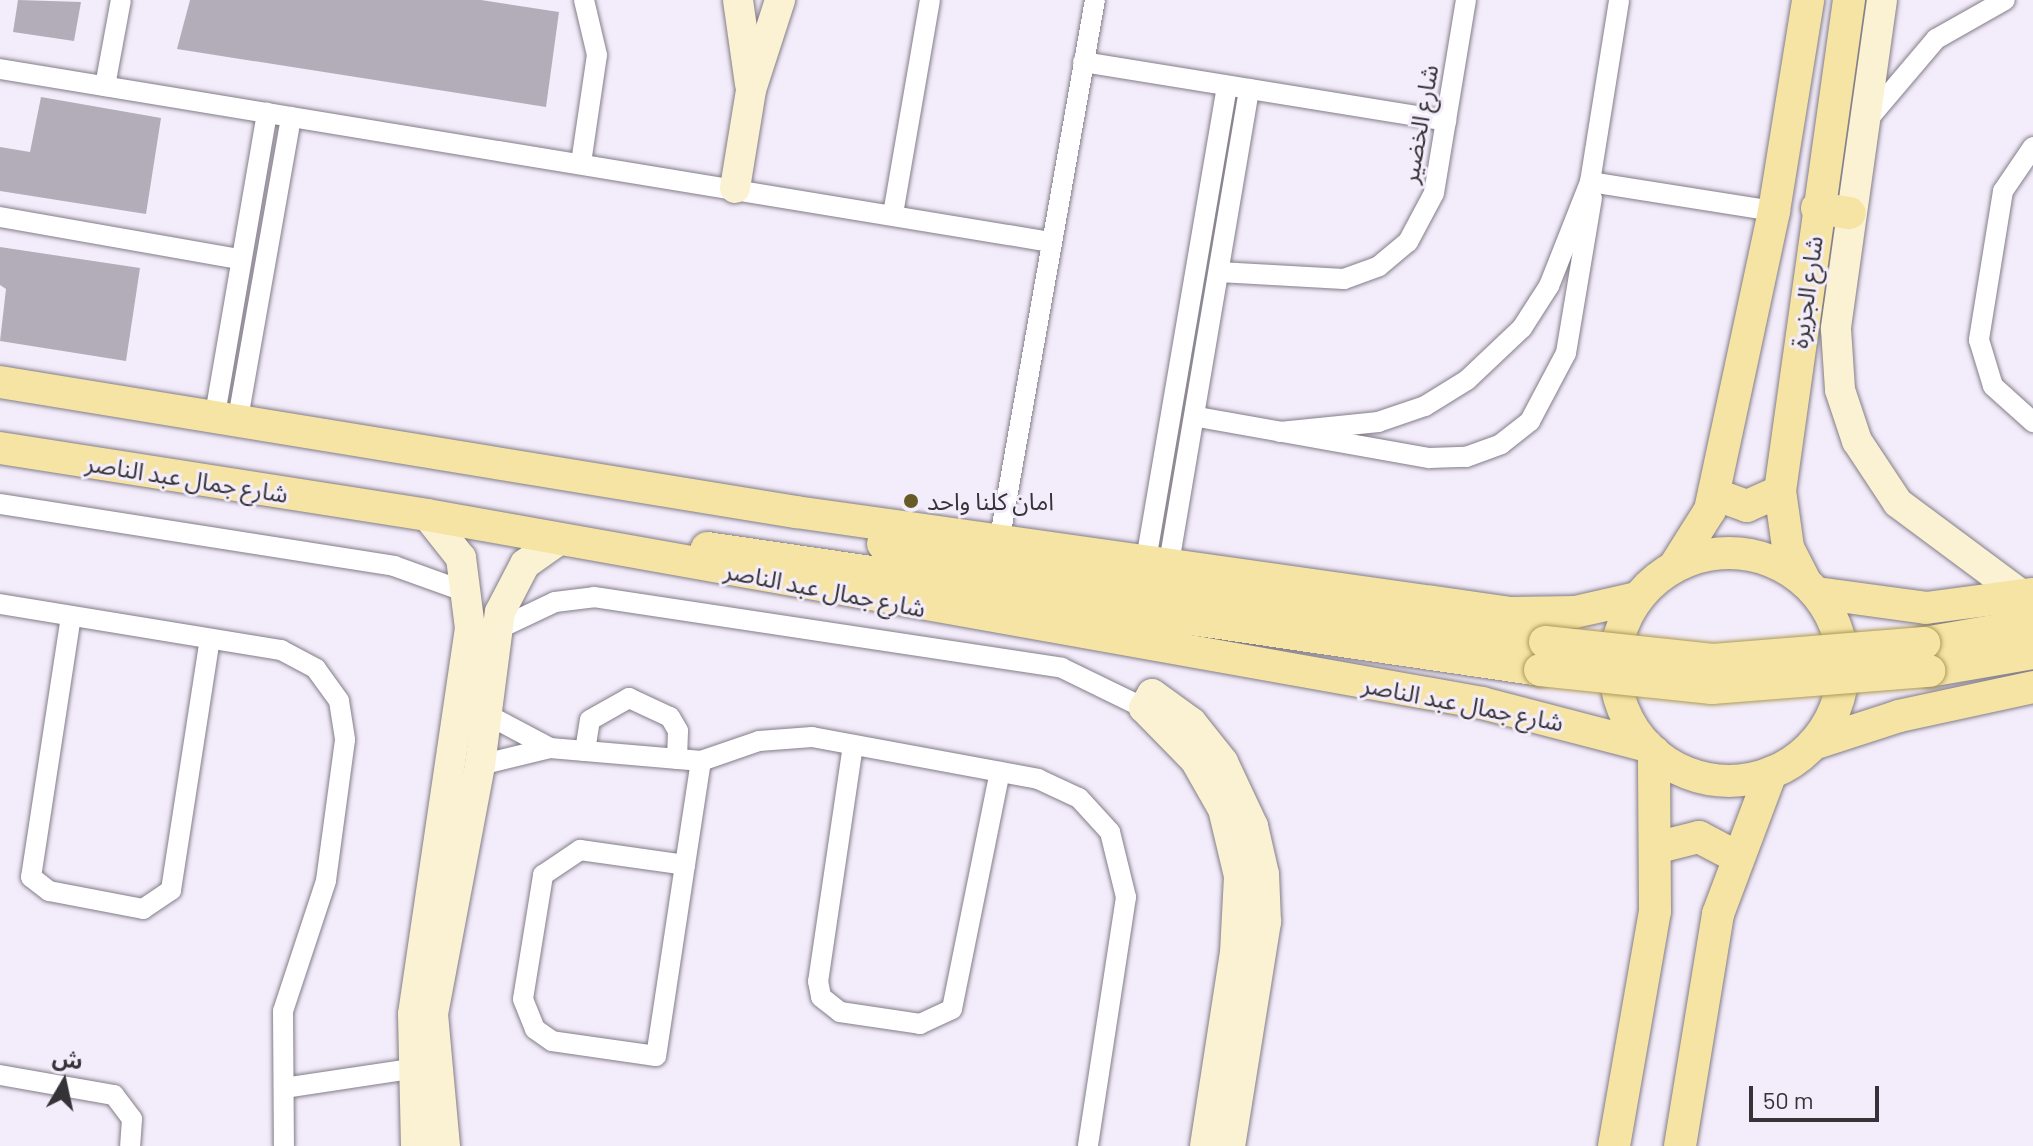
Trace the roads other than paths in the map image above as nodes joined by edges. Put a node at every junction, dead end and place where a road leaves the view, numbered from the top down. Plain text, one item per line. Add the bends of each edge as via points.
1 (121, 0) edge
2 (584, 0) edge
3 (738, 0) edge
4 (780, 0) edge
5 (930, 0) edge
6 (1095, 0) edge
7 (1466, 0) edge
8 (1619, 0) edge
9 (1808, 0) edge
10 (1849, 0) edge
11 (1882, 0) edge
12 (2005, 0) edge
13 (1083, 62) junction
14 (0, 69) edge
15 (105, 86) junction
16 (1227, 86) junction
17 (1249, 89) junction
18 (751, 90) junction
19 (267, 113) junction
20 (291, 117) junction
21 (1446, 121) junction
22 (1863, 128) junction
23 (2033, 147) edge
24 (581, 163) junction
25 (1590, 182) junction
26 (735, 188) junction
27 (1817, 208) junction
28 (1774, 211) junction
29 (1850, 213) junction
30 (893, 214) junction
31 (0, 217) edge
32 (1051, 242) junction
33 (239, 259) junction
34 (1219, 272) junction
35 (0, 382) edge
36 (1198, 417) junction
37 (225, 422) junction
38 (2033, 422) edge
39 (1280, 432) junction
40 (0, 448) edge
41 (1780, 491) junction
42 (1714, 494) junction
43 (0, 504) edge
44 (796, 512) junction
45 (427, 515) junction
46 (1000, 537) junction
47 (559, 540) junction
48 (636, 554) junction
49 (1158, 562) junction
50 (1674, 567) junction
51 (1811, 587) junction
52 (469, 593) junction
53 (1637, 598) junction
54 (0, 604) edge
55 (2030, 605) edge
56 (1926, 608) junction
57 (71, 616) junction
58 (483, 629) junction
59 (210, 639) junction
60 (1545, 642) junction
61 (2033, 653) edge
62 (1926, 657) junction
63 (2033, 687) edge
64 (1942, 705) junction
65 (1144, 708) junction
66 (488, 715) junction
67 (1539, 715) junction
68 (1813, 744) junction
69 (853, 745) junction
70 (550, 748) junction
71 (1650, 749) junction
72 (585, 751) junction
73 (677, 759) junction
74 (701, 761) junction
75 (466, 762) junction
76 (1000, 772) junction
77 (1771, 773) junction
78 (1659, 847) junction
79 (1735, 856) junction
80 (685, 865) junction
81 (423, 1014) junction
82 (410, 1069) junction
83 (0, 1075) edge
84 (284, 1088) junction
85 (130, 1146) edge
86 (284, 1146) edge
87 (416, 1146) edge
88 (445, 1146) edge
89 (1088, 1146) edge
90 (1205, 1146) edge
91 (1230, 1146) edge
92 (1614, 1146) edge
93 (1680, 1146) edge

1 - 15 street
2 - 24 street via 597,55
3 - 18 street
4 - 18 street
5 - 30 street
6 - 13 street
7 - 21 street, شارع الخضير
8 - 25 street
9 - 28 main road, شارع الجزيرة
10 - 27 main road, شارع الجزيرة
11 - 22 street
12 - 22 street via 1936,39
13 - 16 street
13 - 32 street
14 - 15 street
15 - 19 street
16 - 17 street
16 - 49 street
17 - 21 street
17 - 34 street
18 - 26 street
19 - 20 street
19 - 33 street
20 - 24 street
20 - 37 street
21 - 34 street, شارع الخضير via 1428,211 1408,242 1379,266 1325,281
22 - 29 street
23 - 38 street via 2003,191 1979,340 1993,386
24 - 26 street
25 - 28 street
25 - 39 street via 1549,286 1487,365 1402,415
25 - 39 street via 1593,202 1566,353 1544,400 1517,434 1484,452 1448,459
26 - 30 street
27 - 29 main road
27 - 41 main road, شارع الجزيرة
28 - 42 main road, شارع الجزيرة
29 - 55 street via 1836,362 1857,441 1921,525
30 - 32 street
31 - 33 street
32 - 46 street
33 - 37 street
34 - 36 street
35 - 37 main road
36 - 39 street
36 - 49 street
37 - 44 main road
40 - 45 main road, شارع جمال عبد الناصر
41 - 42 main road via 1747,506
41 - 51 main road, شارع الجزيرة via 1786,538
42 - 50 main road, شارع الجزيرة via 1696,541
43 - 52 street via 394,566
44 - 46 main road
44 - 60 main road via 897,546
45 - 47 main road, شارع جمال عبد الناصر
45 - 52 street via 461,558
46 - 49 main road
47 - 48 main road, شارع جمال عبد الناصر
47 - 58 street via 516,574
48 - 60 main road via 738,551
48 - 67 main road, شارع جمال عبد الناصر
49 - 60 main road
50 - 51 main road via 1742,553
50 - 53 main road
51 - 56 main road
51 - 68 main road via 1832,616 1844,669 1840,696
52 - 58 street
53 - 60 main road
53 - 71 main road via 1615,662 1622,707
54 - 57 street
55 - 56 main road
55 - 62 main road
56 - 64 main road via 1914,627 1910,660 1924,691
57 - 59 street
57 - 59 street via 31,877 49,891 143,909 171,890
58 - 65 street via 555,602 594,597 1062,668
58 - 66 street
58 - 75 street
59 - 84 street via 299,657 329,683 344,720 323,893 283,1011
60 - 62 main road, bridge via 1712,688
60 - 67 main road via 1563,667
61 - 62 main road
63 - 64 main road
64 - 68 main road
65 - 90 street via 1170,729 1213,787 1239,876 1235,953
65 - 91 street via 1145,697 1158,695 1207,741 1235,786 1259,847 1266,922
66 - 70 street
66 - 75 street
67 - 71 main road, شارع جمال عبد الناصر
68 - 77 main road
69 - 74 street via 774,738
69 - 76 street
69 - 76 street via 818,981 821,997 840,1012 920,1024 952,1009
70 - 72 street
70 - 75 street
71 - 77 main road via 1710,778
71 - 78 main road
72 - 73 street
72 - 73 street via 590,720 629,698 670,717 678,731
73 - 74 street
74 - 80 street
75 - 81 street
76 - 89 street via 1079,798 1110,832 1125,875
77 - 79 main road
78 - 79 main road via 1699,837
78 - 92 main road
79 - 93 main road via 1712,943
80 - 80 street via 656,1056 552,1041 535,1029 524,982 538,890 552,863 580,850
81 - 82 street
81 - 88 street
82 - 84 street
82 - 87 street
83 - 85 street via 114,1095 132,1119
84 - 86 street

